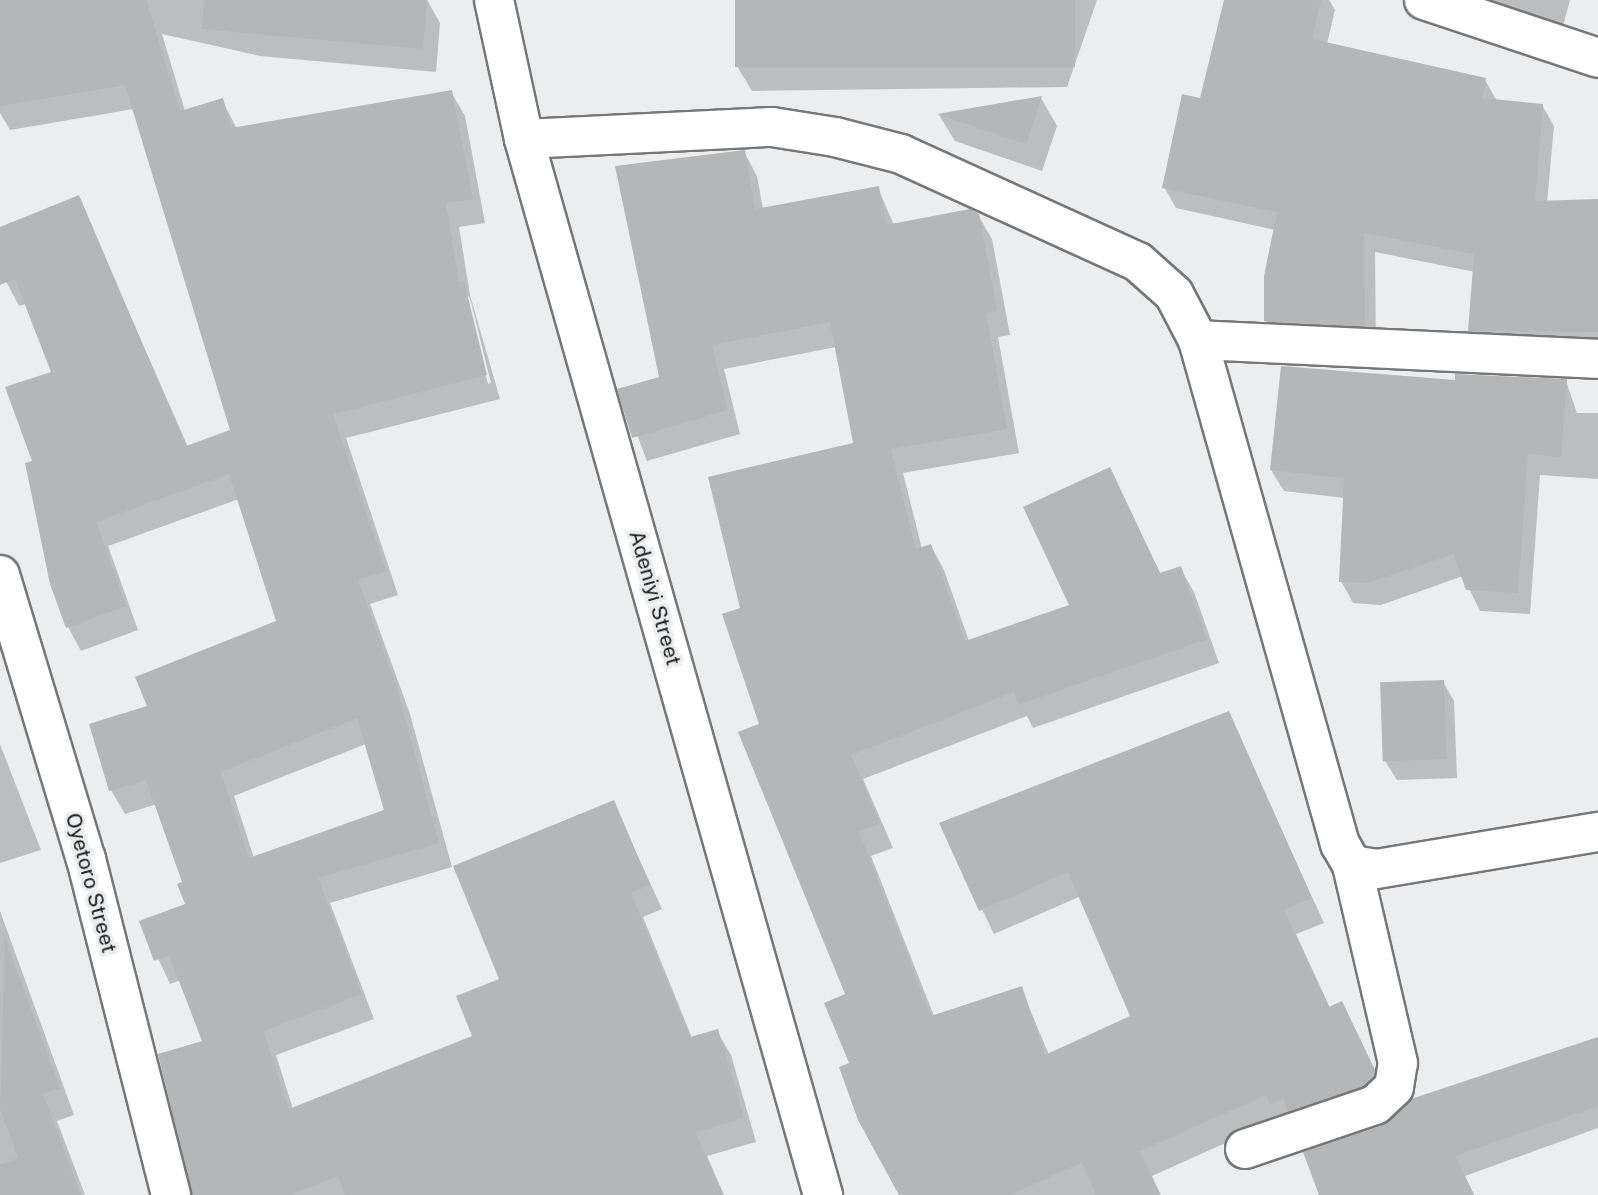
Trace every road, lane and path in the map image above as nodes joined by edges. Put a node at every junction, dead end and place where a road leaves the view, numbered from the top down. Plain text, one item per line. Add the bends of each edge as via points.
1 (494, 0) edge
2 (1424, 0) edge
3 (1598, 58) edge
4 (524, 139) junction
5 (1199, 340) junction
6 (1598, 359) edge
7 (0, 575) edge
8 (1598, 832) edge
9 (1352, 865) junction
10 (1245, 1149) dead end
11 (170, 1195) edge
12 (823, 1195) edge

1 - 4 street, Adeniyi Street
2 - 3 street
4 - 5 street via 772,127 901,154 1138,262 1174,295
4 - 12 street, Adeniyi Street
5 - 6 street
5 - 9 street via 1340,844
7 - 11 street, Oyetoro Street via 86,859
8 - 9 street via 1376,869
9 - 10 street via 1398,1063 1394,1087 1375,1105

